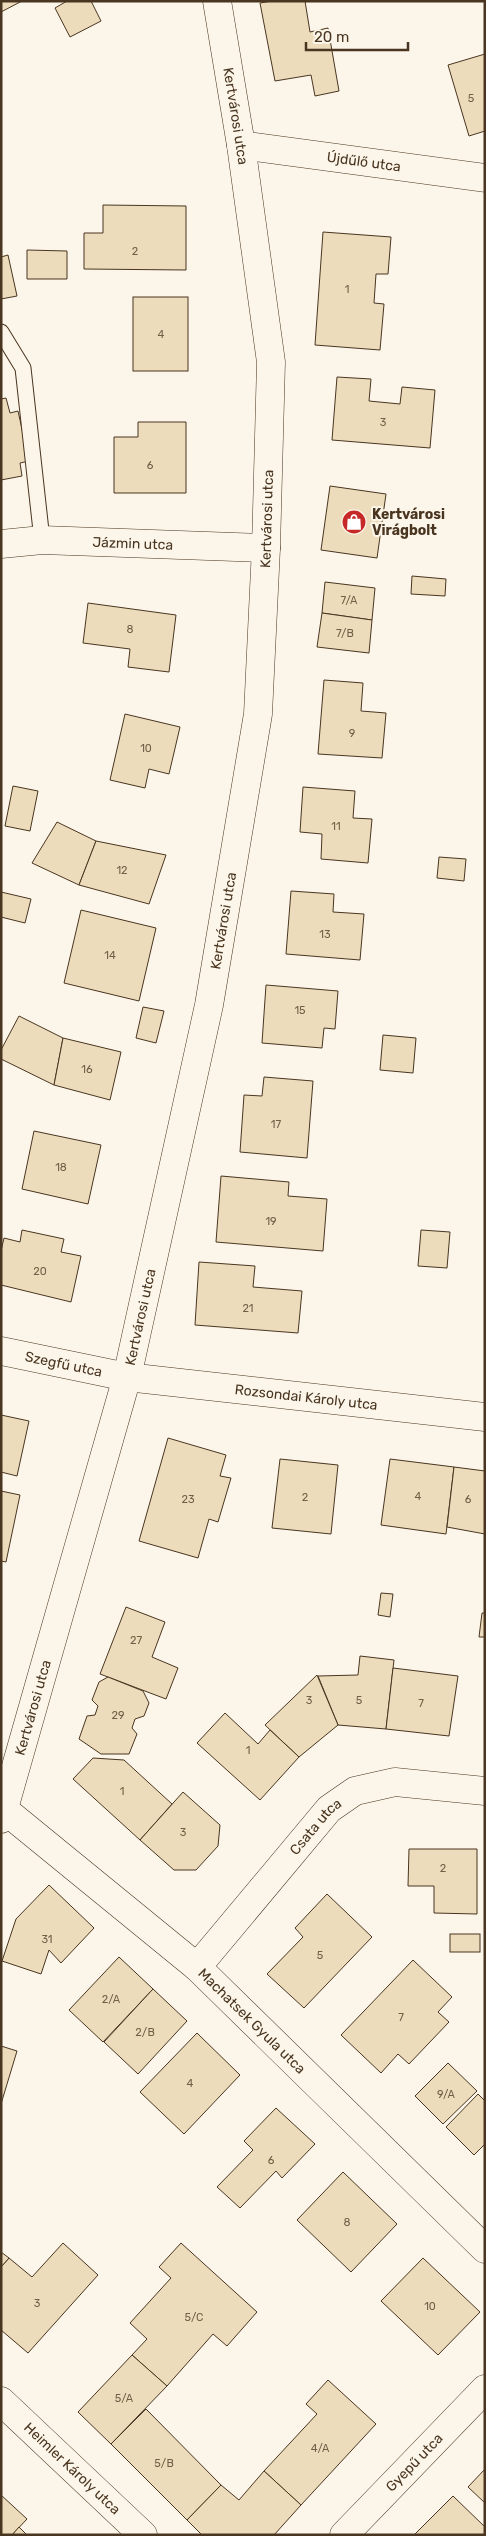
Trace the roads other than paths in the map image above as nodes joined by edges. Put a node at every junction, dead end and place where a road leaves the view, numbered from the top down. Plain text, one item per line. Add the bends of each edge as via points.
1 (217, 1) edge
2 (241, 145) junction
3 (485, 178) edge
4 (1, 332) edge
5 (42, 540) junction
6 (1, 544) edge
7 (266, 548) junction
8 (1, 1351) edge
9 (127, 1377) junction
10 (485, 1417) edge
11 (485, 1791) edge
12 (2, 1811) edge
13 (197, 1967) junction
14 (485, 2249) edge
15 (485, 2388) edge
16 (1, 2401) edge
17 (143, 2535) edge
18 (344, 2535) edge

1 - 2 street, Kertvárosi utca
2 - 3 street, Újdűlő utca
2 - 7 street, Kertvárosi utca via 271,362
4 - 5 lane via 23,368
5 - 6 street, Jázmin utca
5 - 7 street, Jázmin utca
7 - 9 street, Kertvárosi utca via 258,714 209,1005
8 - 9 street, Szegfű utca
9 - 10 street, Rozsondai Károly utca
9 - 12 street, Kertvárosi utca
11 - 13 street, Csata utca via 395,1782 355,1790 329,1809
12 - 13 street, Machatsek Gyula utca
13 - 14 street, Machatsek Gyula utca
15 - 18 street, Gyepű utca
16 - 17 street, Heimler Károly utca

